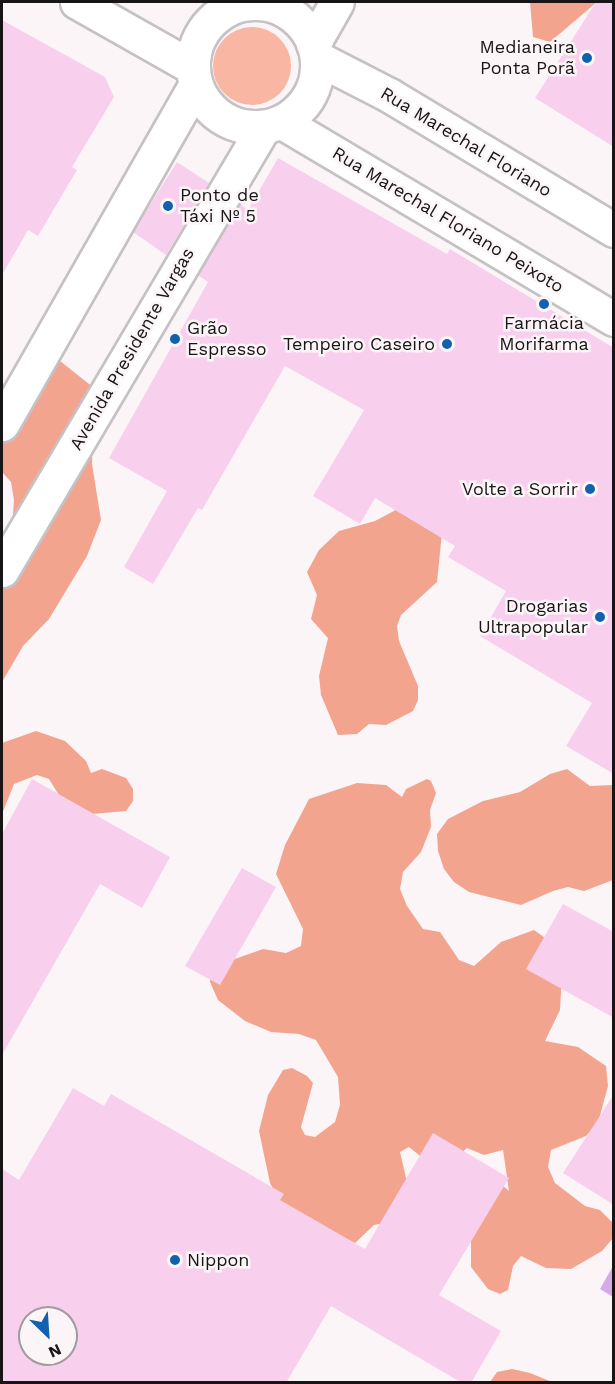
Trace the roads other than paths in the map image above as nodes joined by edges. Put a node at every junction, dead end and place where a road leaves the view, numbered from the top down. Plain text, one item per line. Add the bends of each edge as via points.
1 (77, 2) edge
2 (337, 2) edge
3 (237, 3) edge
4 (315, 51) junction
5 (194, 76) junction
6 (272, 125) junction
7 (614, 230) edge
8 (614, 319) edge
9 (2, 424) edge
10 (2, 570) edge

1 - 5 main road
2 - 4 main road
3 - 4 main road via 267,3 286,11 303,25
3 - 5 main road via 209,22 201,34
4 - 6 main road via 314,86 308,98
4 - 7 main road, Rua Marechal Floriano
5 - 6 main road via 203,101 219,117 240,126
5 - 9 main road
6 - 8 main road, Rua Marechal Floriano Peixoto
6 - 10 main road, Avenida Presidente Vargas

